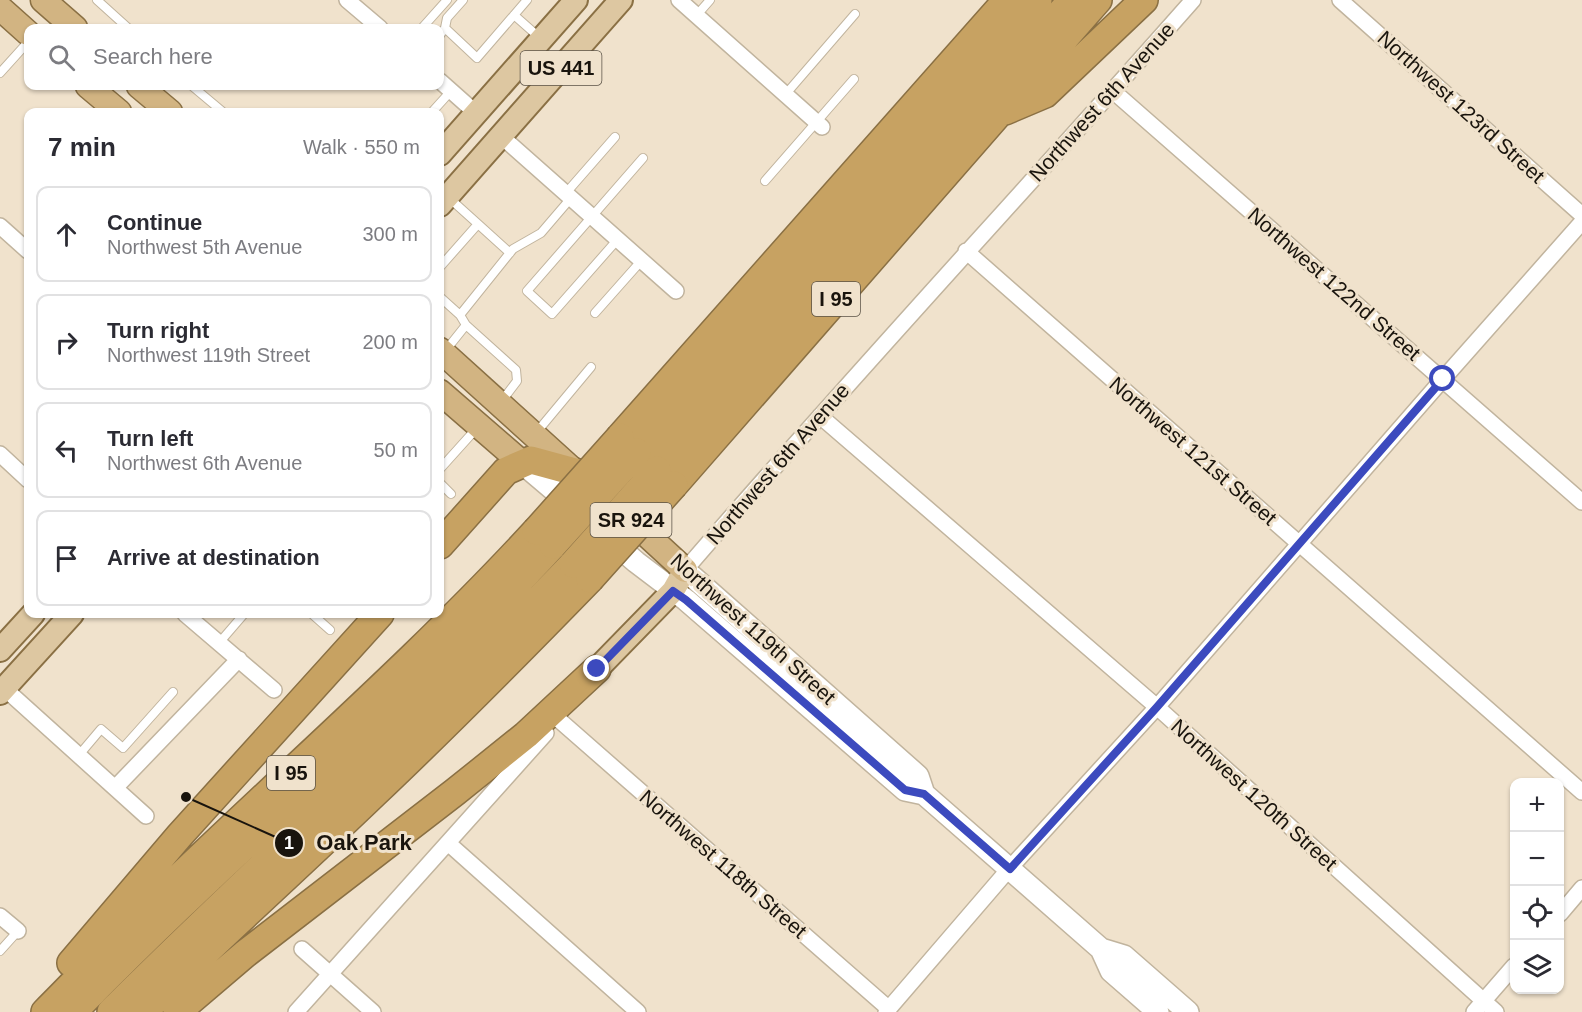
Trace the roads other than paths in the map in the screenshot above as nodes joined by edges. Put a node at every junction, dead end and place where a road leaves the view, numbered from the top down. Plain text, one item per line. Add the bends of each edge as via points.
1 (43, 0) edge
2 (96, 0) edge
3 (347, 0) edge
4 (447, 0) edge
5 (463, 0) edge
6 (527, 0) edge
7 (576, 0) edge
8 (602, 0) edge
9 (621, 0) edge
10 (678, 0) edge
11 (710, 0) edge
12 (981, 0) edge
13 (1007, 0) edge
14 (1038, 0) edge
15 (1072, 0) edge
16 (1098, 0) edge
17 (1144, 0) edge
18 (1193, 0) edge
19 (1340, 0) edge
20 (3, 7) edge
21 (855, 14) dead end
22 (514, 15) junction
23 (696, 16) junction
24 (70, 24) edge
25 (123, 24) edge
26 (375, 24) edge
27 (426, 24) edge
28 (444, 26) edge
29 (24, 29) edge
30 (444, 33) edge
31 (542, 39) junction
32 (24, 46) edge
33 (0, 73) edge
34 (553, 76) junction
35 (854, 79) dead end
36 (445, 86) edge
37 (93, 90) edge
38 (144, 90) edge
39 (197, 90) edge
40 (443, 90) edge
41 (1113, 91) junction
42 (785, 95) junction
43 (114, 108) edge
44 (165, 108) edge
45 (217, 108) edge
46 (434, 108) edge
47 (476, 113) junction
48 (998, 114) junction
49 (819, 125) junction
50 (501, 136) junction
51 (615, 137) dead end
52 (444, 149) edge
53 (870, 155) junction
54 (643, 158) dead end
55 (765, 181) dead end
56 (568, 195) junction
57 (444, 200) edge
58 (444, 202) edge
59 (1582, 215) edge
60 (592, 217) junction
61 (1582, 222) edge
62 (478, 224) junction
63 (0, 226) edge
64 (618, 238) junction
65 (24, 247) edge
66 (966, 252) junction
67 (510, 253) junction
68 (642, 260) junction
69 (444, 262) edge
70 (676, 291) dead end
71 (444, 301) edge
72 (595, 314) dead end
73 (460, 315) junction
74 (466, 326) junction
75 (444, 348) edge
76 (444, 354) edge
77 (591, 367) dead end
78 (1443, 379) junction
79 (444, 395) edge
80 (501, 403) junction
81 (820, 416) junction
82 (479, 426) junction
83 (535, 434) junction
84 (629, 444) junction
85 (0, 454) edge
86 (522, 463) junction
87 (444, 465) edge
88 (575, 472) junction
89 (24, 476) edge
90 (666, 477) junction
91 (444, 487) edge
92 (451, 495) dead end
93 (1582, 502) edge
94 (444, 541) edge
95 (1298, 544) junction
96 (563, 555) junction
97 (685, 570) junction
98 (673, 591) junction
99 (29, 618) edge
100 (54, 618) edge
101 (68, 618) edge
102 (190, 618) edge
103 (241, 618) edge
104 (316, 618) edge
105 (376, 618) edge
106 (330, 630) dead end
107 (219, 643) junction
108 (44, 645) junction
109 (0, 650) edge
110 (239, 659) junction
111 (597, 669) junction
112 (2, 690) edge
113 (274, 690) dead end
114 (173, 692) dead end
115 (1157, 707) junction
116 (558, 719) junction
117 (79, 755) junction
118 (115, 788) junction
119 (1582, 792) edge
120 (924, 794) junction
121 (146, 816) dead end
122 (448, 843) junction
123 (1010, 869) junction
124 (1582, 888) edge
125 (1564, 909) edge
126 (0, 915) edge
127 (18, 931) joint
128 (302, 949) dead end
129 (1101, 949) junction
130 (0, 951) edge
131 (1510, 972) edge
132 (331, 974) junction
133 (1479, 1007) edge
134 (887, 1010) edge
135 (30, 1012) edge
136 (45, 1012) edge
137 (73, 1012) edge
138 (111, 1012) edge
139 (143, 1012) edge
140 (177, 1012) edge
141 (296, 1012) edge
142 (373, 1012) edge
143 (638, 1012) edge
144 (1158, 1012) edge
145 (1188, 1012) edge
146 (1496, 1012) edge

1 - 24 highway
2 - 25 lane
3 - 26 street
4 - 27 lane
5 - 28 lane
6 - 22 lane
7 - 31 main road, US 441
8 - 34 main road via 566,41
9 - 34 main road, US 441
10 - 23 street
11 - 23 lane
12 - 53 highway
13 - 53 highway, I 95
14 - 84 highway
15 - 90 highway
16 - 48 highway, I 95
17 - 48 highway via 1045,94
18 - 41 street, Northwest 6th Avenue
19 - 59 street, Northwest 123rd Street
20 - 29 highway
21 - 42 lane
22 - 30 lane via 477,58
22 - 31 lane
23 - 42 street
31 - 47 main road, US 441
32 - 33 lane
34 - 50 main road, US 441
35 - 49 lane
36 - 47 street
37 - 43 highway
38 - 44 highway
39 - 45 lane
40 - 46 lane
41 - 66 street, Northwest 6th Avenue
41 - 78 street, Northwest 122nd Street
42 - 49 street
47 - 52 main road, US 441
48 - 90 highway, I 95
49 - 55 lane
50 - 56 street
50 - 57 main road, US 441
51 - 56 lane
53 - 84 highway, I 95
54 - 60 lane
56 - 60 street
56 - 67 lane via 541,232
58 - 62 lane
60 - 64 street
60 - 64 lane via 527,291 552,314
61 - 78 street
62 - 67 lane
62 - 69 lane
63 - 65 street
64 - 68 street
66 - 81 street, Northwest 6th Avenue
66 - 95 street, Northwest 121st Street
67 - 73 lane
68 - 70 street
68 - 72 lane
71 - 73 lane
73 - 74 lane
74 - 75 lane
74 - 80 lane via 516,370 517,381
76 - 80 highway, Northwest 119th Street / SR 924
77 - 83 lane
78 - 93 street, Northwest 122nd Street
78 - 95 street
79 - 82 highway, Northwest 119th Street / SR 924
80 - 83 highway, Northwest 119th Street / SR 924
81 - 97 street, Northwest 6th Avenue
81 - 115 street, Northwest 120th Street
82 - 86 highway, Northwest 119th Street / SR 924
82 - 87 lane
83 - 88 highway, Northwest 119th Street / SR 924
84 - 96 highway, I 95, bridge
85 - 89 street
86 - 88 highway via 531,460
86 - 94 highway via 506,471
86 - 98 main road, Northwest 119th Street / SR 924
88 - 97 highway, Northwest 119th Street / SR 924
90 - 96 highway, I 95, bridge
91 - 92 lane
95 - 115 street
95 - 119 street, Northwest 121st Street
96 - 136 highway, I 95 via 433,638 167,889
96 - 137 highway via 439,663
96 - 138 highway via 453,686
96 - 139 highway, I 95 via 503,670
97 - 98 main road, Northwest 6th Avenue
97 - 120 main road, Northwest 119th Street / SR 924 via 918,776
98 - 111 main road, Northwest 6th Avenue
98 - 120 main road, Northwest 119th Street / SR 924 via 905,790
99 - 109 main road
100 - 108 main road
101 - 108 main road
102 - 107 street
103 - 107 lane
104 - 106 lane
105 - 135 highway via 173,843
107 - 110 street
108 - 112 main road
110 - 113 street
110 - 118 street
111 - 116 street, Northwest 6th Avenue
111 - 140 highway via 526,735 245,954
112 - 117 street
114 - 117 lane via 123,748 101,729
115 - 123 street
115 - 133 street, Northwest 120th Street
116 - 122 street, Northwest 6th Avenue
116 - 134 street, Northwest 118th Street
117 - 118 street
118 - 121 street
120 - 123 main road, Northwest 119th Street / SR 924
122 - 132 street, Northwest 6th Avenue
122 - 143 street
123 - 129 main road, Northwest 119th Street / SR 924
123 - 134 street
124 - 125 street
126 - 127 street
127 - 130 lane
128 - 132 street
129 - 144 main road, Northwest 119th Street / SR 924 via 1111,971
129 - 145 main road, Northwest 119th Street / SR 924 via 1124,956
131 - 133 street
132 - 141 street, Northwest 6th Avenue
132 - 142 street
133 - 146 street, Northwest 120th Street

